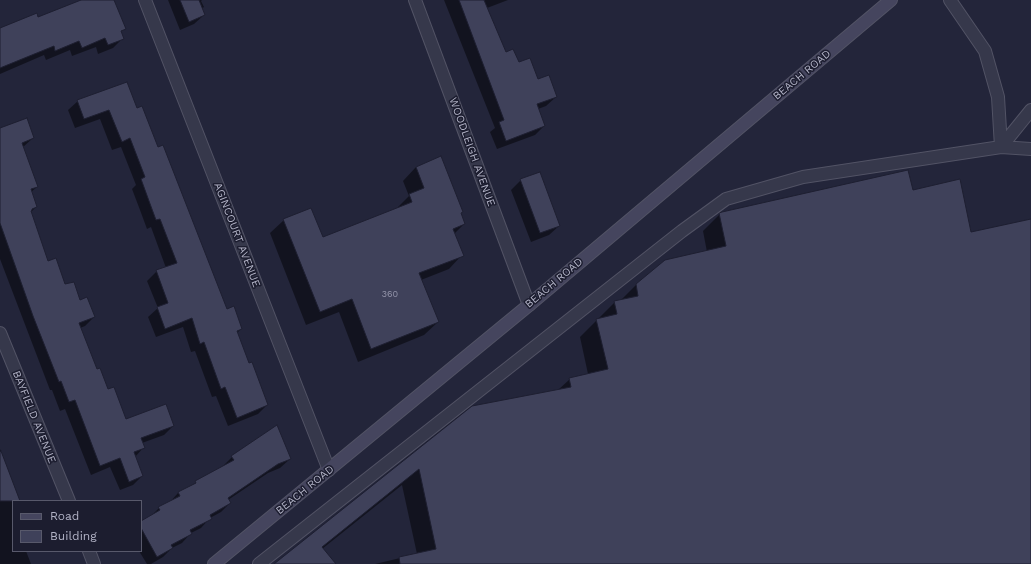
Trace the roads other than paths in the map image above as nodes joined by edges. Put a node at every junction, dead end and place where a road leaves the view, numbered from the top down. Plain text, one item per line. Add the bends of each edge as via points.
1 (145, 0) edge
2 (415, 0) edge
3 (891, 0) edge
4 (950, 0) edge
5 (1031, 110) edge
6 (1000, 147) junction
7 (1031, 149) edge
8 (529, 305) junction
9 (0, 333) edge
10 (329, 470) junction
11 (69, 500) edge
12 (89, 552) edge
13 (94, 564) edge
14 (214, 564) edge
15 (259, 564) edge

1 - 10 street, AGINCOURT AVENUE
2 - 8 street, WOODLEIGH AVENUE
3 - 8 street, BEACH ROAD
4 - 6 street via 985,51 998,97
5 - 6 street
6 - 7 street
6 - 15 street via 803,177 726,198
8 - 10 street, BEACH ROAD
9 - 11 street, BAYFIELD AVENUE
10 - 14 street, BEACH ROAD
12 - 13 street

